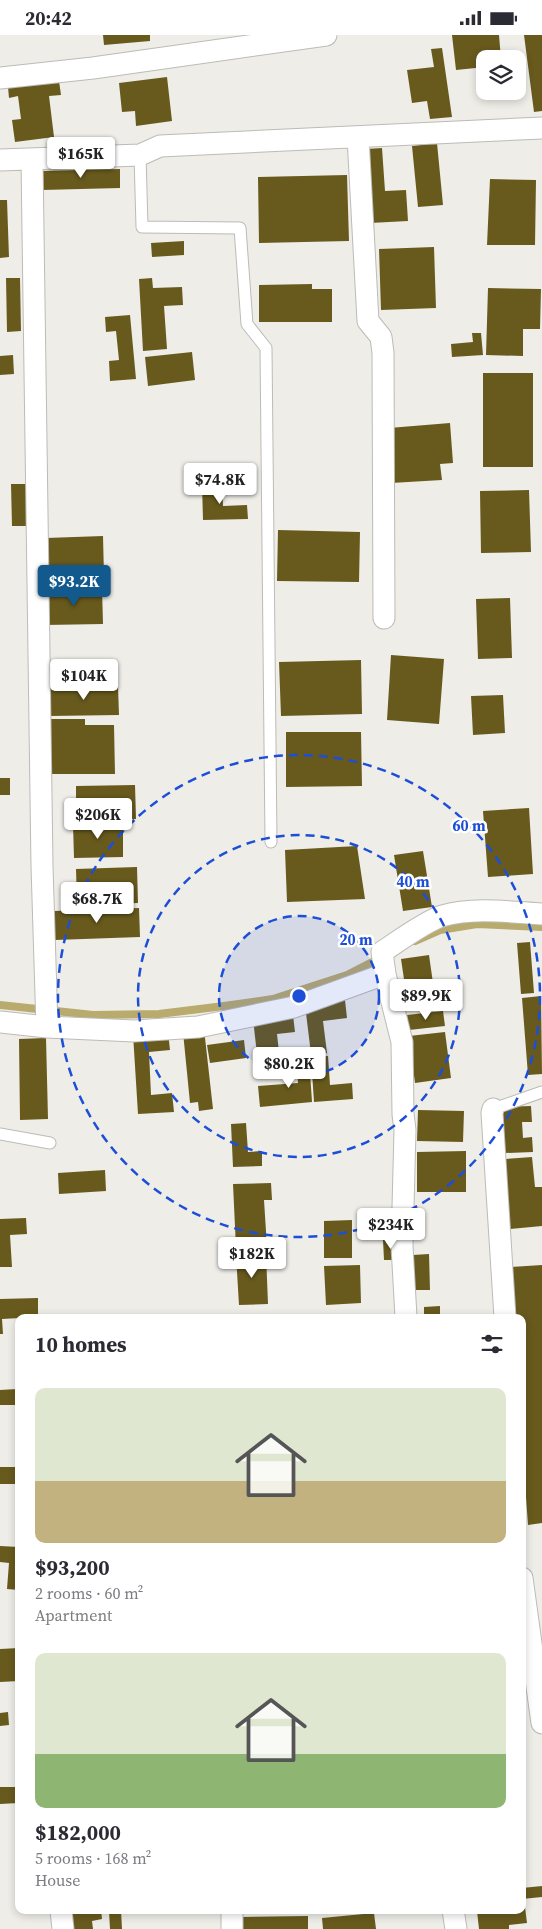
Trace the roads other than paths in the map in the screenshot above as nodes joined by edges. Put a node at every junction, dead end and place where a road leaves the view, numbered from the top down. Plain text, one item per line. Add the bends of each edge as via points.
1 (326, 35) edge
2 (0, 78) edge
3 (542, 128) edge
4 (358, 137) junction
5 (140, 155) junction
6 (0, 160) edge
7 (32, 160) junction
8 (384, 618) dead end
9 (270, 843) dead end
10 (542, 914) edge
11 (385, 974) junction
12 (0, 1022) edge
13 (47, 1027) junction
14 (542, 1092) edge
15 (494, 1109) joint
16 (0, 1134) edge
17 (50, 1143) dead end
18 (406, 1314) edge
19 (505, 1314) edge
20 (526, 1607) edge
21 (542, 1723) edge
22 (61, 1914) edge
23 (232, 1914) edge
24 (454, 1914) edge
25 (62, 1929) edge
26 (232, 1929) edge
27 (456, 1929) edge

1 - 2 street
3 - 4 street
4 - 5 street via 160,146
4 - 8 street via 368,321 381,337 383,353
5 - 7 street
5 - 9 lane via 142,227 240,228 247,324 266,348
6 - 7 street
7 - 13 street
10 - 11 street via 480,911 441,917 382,952
11 - 13 street via 294,1007 198,1027 134,1031
11 - 18 street via 402,1042 406,1130 402,1246
12 - 13 street
14 - 15 lane
15 - 19 street
16 - 17 lane
20 - 21 street
22 - 25 street
23 - 26 street
24 - 27 street

